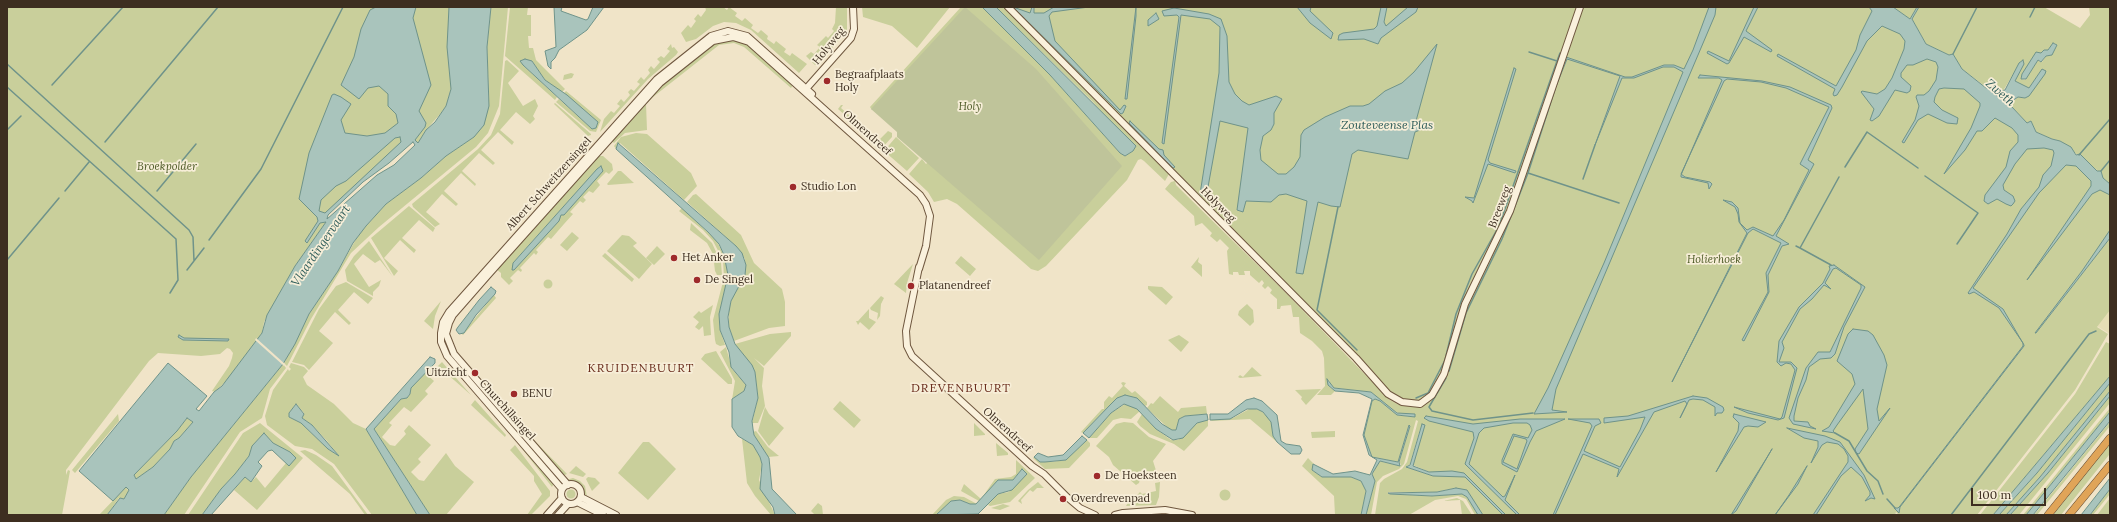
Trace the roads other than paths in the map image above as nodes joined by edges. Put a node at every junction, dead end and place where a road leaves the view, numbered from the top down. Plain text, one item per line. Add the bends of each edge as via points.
1 (853, 7) edge
2 (1008, 7) edge
3 (1580, 7) edge
4 (692, 54) joint
5 (805, 90) junction
6 (444, 341) junction
7 (1420, 404) joint
8 (2110, 438) edge
9 (2110, 465) edge
10 (568, 485) junction
11 (562, 489) junction
12 (562, 498) junction
13 (579, 500) junction
14 (568, 504) junction
15 (1172, 512) junction
16 (547, 515) edge
17 (558, 515) edge
18 (603, 515) edge
19 (616, 515) edge
20 (1095, 515) edge
21 (1116, 515) edge
22 (1156, 515) edge
23 (1192, 515) edge
24 (2048, 515) edge
25 (2069, 515) edge

1 - 5 street, Holyweg via 854,29 851,38
2 - 7 street, Holyweg via 1356,358 1388,394 1402,402
3 - 7 street, Breeweg via 1510,211 1465,304 1444,374 1432,395
4 - 5 street, Olmendreef via 718,39 739,38 754,46
4 - 6 street, Albert Schweitzersingel via 660,83 453,315
5 - 20 street, Olmendreef via 920,195 926,204 930,216 906,331 907,346 912,356 1044,479 1080,508
6 - 10 street, Churchillsingel
6 - 11 street, Churchillsingel via 447,356 454,366
8 - 24 highway
9 - 25 highway
10 - 11 street
10 - 13 street via 578,487
11 - 12 street
12 - 14 street
12 - 16 street
13 - 14 street
13 - 18 street
13 - 19 street
14 - 17 street
15 - 21 street via 1124,512
15 - 22 street
15 - 23 street

